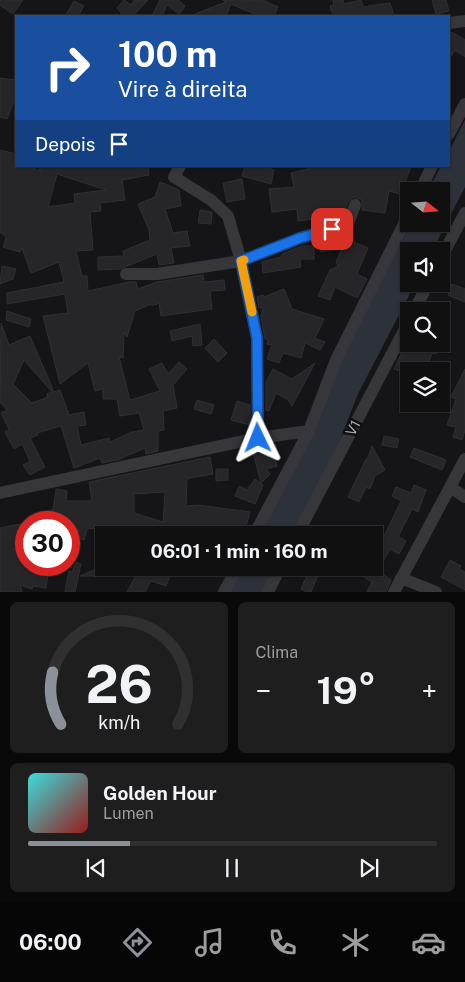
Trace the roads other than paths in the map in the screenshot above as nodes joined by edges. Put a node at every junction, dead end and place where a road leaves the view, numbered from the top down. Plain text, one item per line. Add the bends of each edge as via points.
1 (465, 21) edge
2 (450, 23) edge
3 (465, 104) edge
4 (450, 132) edge
5 (179, 167) edge
6 (432, 167) edge
7 (424, 182) edge
8 (355, 205) dead end
9 (465, 213) edge
10 (400, 232) edge
11 (450, 242) edge
12 (241, 261) junction
13 (126, 274) dead end
14 (400, 338) edge
15 (309, 431) junction
16 (258, 438) junction
17 (465, 459) edge
18 (450, 487) junction
19 (0, 493) edge
20 (465, 497) edge
21 (259, 526) edge
22 (302, 526) edge
23 (232, 576) edge
24 (276, 576) edge
25 (401, 578) junction
26 (224, 592) edge
27 (268, 592) edge
28 (394, 592) edge
29 (436, 592) edge

1 - 2 street
3 - 4 street
5 - 12 street via 174,177 211,200 228,216
6 - 7 street
8 - 12 street via 348,224
9 - 11 street
10 - 15 street via 336,360
12 - 13 street via 156,274
12 - 16 street via 257,338
14 - 22 street, V1
15 - 16 street
15 - 21 street
16 - 19 street
17 - 18 street
18 - 20 street
18 - 25 street
23 - 26 street
24 - 27 street
25 - 28 street
25 - 29 street

